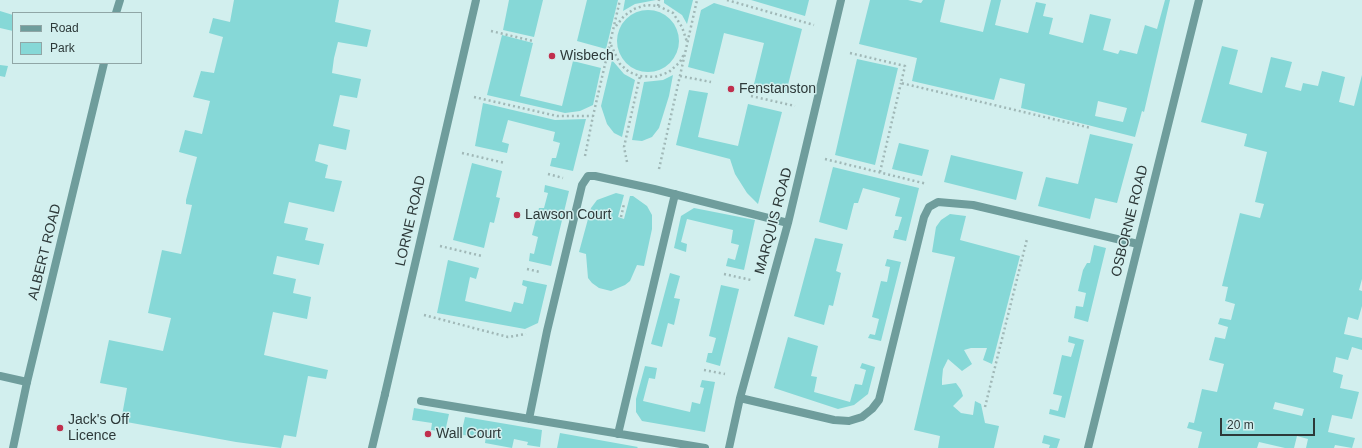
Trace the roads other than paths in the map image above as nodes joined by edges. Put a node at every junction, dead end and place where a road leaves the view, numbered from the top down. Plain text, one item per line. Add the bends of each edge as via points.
1 (120, 0) edge
2 (476, 0) edge
3 (842, 0) edge
4 (1199, 0) edge
5 (116, 12) edge
6 (104, 64) edge
7 (675, 194) junction
8 (788, 223) junction
9 (1138, 244) junction
10 (0, 376) edge
11 (27, 382) junction
12 (740, 398) junction
13 (421, 401) dead end
14 (529, 419) junction
15 (618, 434) junction
16 (13, 448) edge
17 (372, 448) edge
18 (706, 448) edge
19 (729, 448) edge
20 (1088, 448) edge

1 - 5 street
2 - 17 street, LORNE ROAD
3 - 8 street, MARQUIS ROAD
4 - 9 street, OSBORNE ROAD
6 - 11 street, ALBERT ROAD
7 - 8 street
7 - 14 street via 595,176 588,176 582,185
7 - 15 street
8 - 12 street, MARQUIS ROAD
9 - 12 street via 973,205 938,202 929,207 924,217 879,400 872,409 862,417 849,421 834,420
9 - 20 street, OSBORNE ROAD
10 - 11 street
11 - 16 street, ALBERT ROAD
12 - 19 street, MARQUIS ROAD
13 - 14 street
14 - 15 street
15 - 18 street

